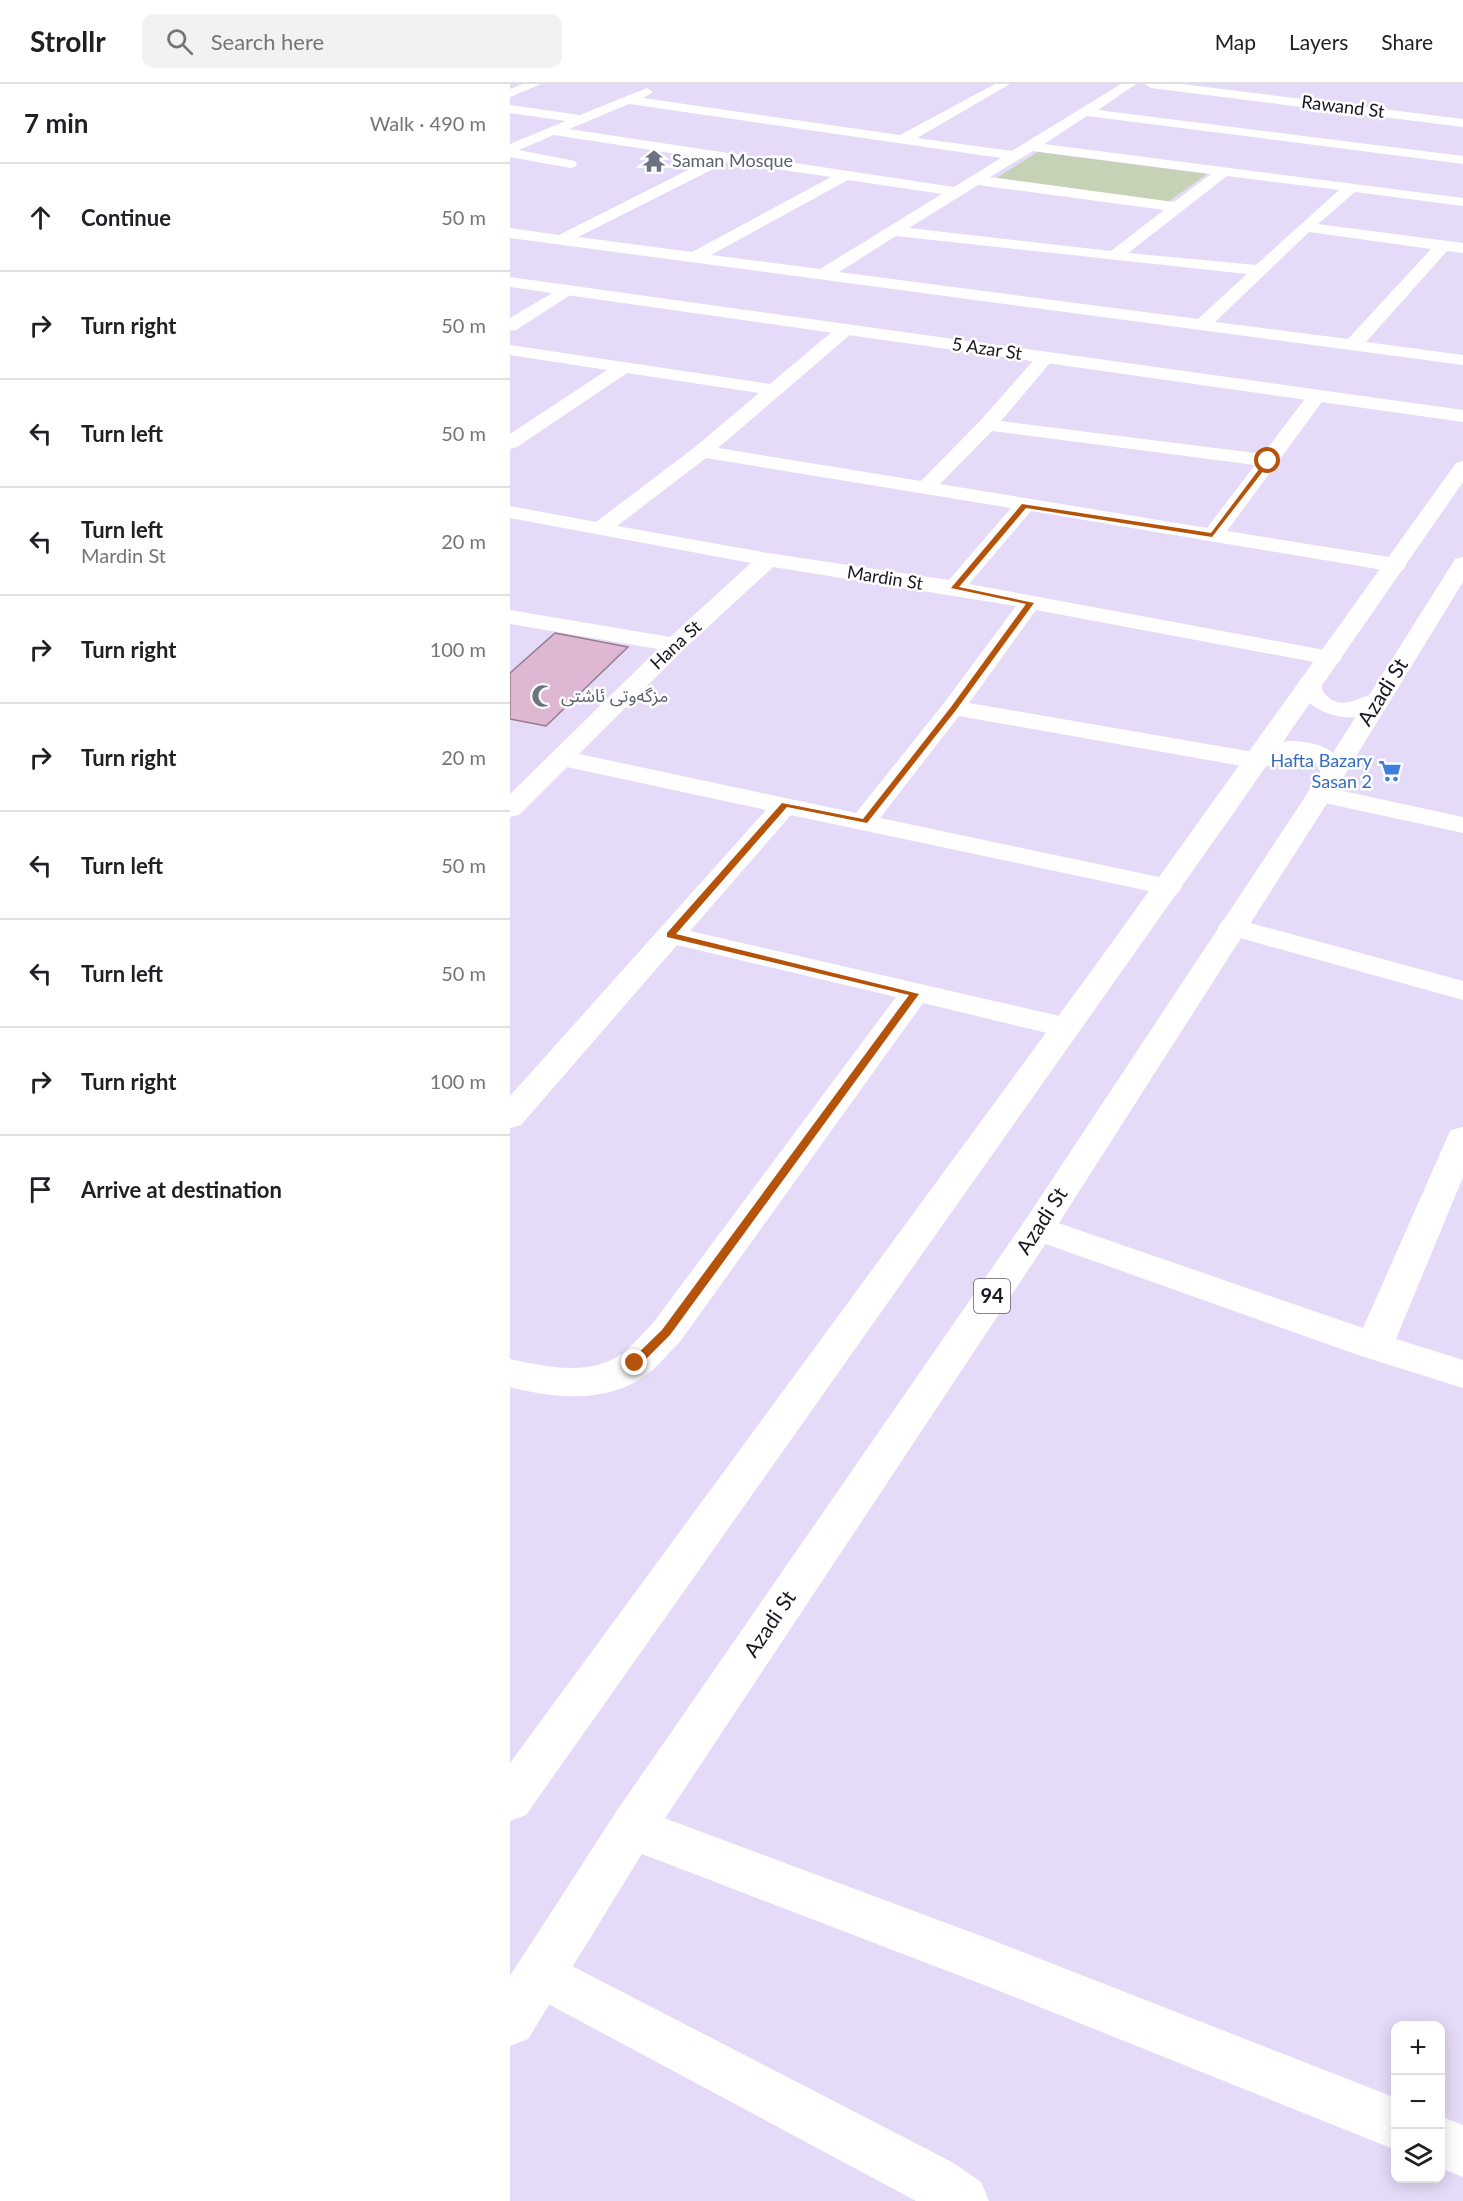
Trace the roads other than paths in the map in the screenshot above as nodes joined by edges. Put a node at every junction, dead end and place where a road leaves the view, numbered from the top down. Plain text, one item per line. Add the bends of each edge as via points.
1 (535, 84) edge
2 (1004, 84) edge
3 (1130, 84) edge
4 (1151, 84) edge
5 (1211, 87) edge
6 (656, 88) dead end
7 (1337, 91) dead end
8 (510, 93) edge
9 (627, 100) junction
10 (1319, 104) junction
11 (510, 109) edge
12 (1085, 112) junction
13 (581, 119) junction
14 (1463, 123) edge
15 (552, 131) junction
16 (1279, 136) junction
17 (904, 139) junction
18 (1317, 142) junction
19 (1030, 146) junction
20 (510, 151) edge
21 (1015, 156) junction
22 (725, 157) junction
23 (1463, 160) edge
24 (570, 164) dead end
25 (1224, 171) junction
26 (846, 175) junction
27 (1275, 177) junction
28 (976, 180) junction
29 (1352, 187) junction
30 (956, 192) junction
31 (1463, 202) edge
32 (1177, 207) junction
33 (1305, 228) junction
34 (894, 231) junction
35 (510, 232) edge
36 (563, 240) junction
37 (1443, 245) junction
38 (1463, 248) edge
39 (1114, 256) junction
40 (695, 257) junction
41 (510, 268) edge
42 (1260, 270) junction
43 (826, 273) junction
44 (510, 282) edge
45 (566, 290) junction
46 (772, 304) junction
47 (754, 316) junction
48 (1203, 324) junction
49 (510, 326) edge
50 (846, 329) junction
51 (1354, 344) junction
52 (510, 350) edge
53 (1046, 357) junction
54 (1463, 360) edge
55 (623, 368) junction
56 (775, 390) junction
57 (1318, 395) junction
58 (1463, 399) edge
59 (1463, 416) edge
60 (987, 425) junction
61 (510, 443) edge
62 (702, 451) junction
63 (1268, 461) junction
64 (1463, 467) edge
65 (925, 488) junction
66 (1024, 506) junction
67 (510, 512) edge
68 (598, 530) junction
69 (1212, 536) junction
70 (768, 560) junction
71 (1395, 566) junction
72 (1462, 568) edge
73 (954, 588) junction
74 (1030, 603) junction
75 (510, 617) edge
76 (675, 645) junction
77 (1330, 658) junction
78 (1311, 684) junction
79 (1379, 698) junction
80 (953, 708) junction
81 (560, 758) junction
82 (1260, 758) junction
83 (1326, 784) junction
84 (785, 805) junction
85 (510, 809) edge
86 (864, 821) junction
87 (1463, 825) edge
88 (1168, 887) junction
89 (1232, 927) junction
90 (670, 935) junction
91 (1463, 991) edge
92 (914, 994) junction
93 (1064, 1027) junction
94 (510, 1117) edge
95 (1462, 1144) edge
96 (1038, 1228) junction
97 (1374, 1346) junction
98 (510, 1373) edge
99 (1463, 1374) edge
100 (511, 1795) edge
101 (632, 1828) junction
102 (541, 1974) junction
103 (510, 2021) edge
104 (1391, 2122) edge
105 (1445, 2144) edge
106 (1463, 2151) edge
107 (962, 2201) edge

1 - 8 main road
2 - 17 main road
3 - 12 main road
4 - 5 main road, Rawand St
5 - 10 main road, Rawand St
6 - 9 main road
7 - 10 main road
9 - 13 main road
9 - 17 main road
10 - 14 main road, Rawand St
10 - 16 main road
11 - 13 main road
12 - 16 main road
12 - 19 main road
13 - 15 main road
15 - 20 main road
15 - 22 main road
16 - 18 main road
17 - 21 main road
18 - 23 main road
18 - 27 main road
19 - 21 main road
19 - 25 main road
20 - 24 main road
21 - 28 main road
22 - 26 main road
22 - 36 main road
25 - 27 main road
25 - 32 main road
26 - 30 main road
26 - 40 main road
27 - 29 main road
28 - 30 main road
28 - 32 main road
29 - 31 main road
29 - 33 main road
30 - 34 main road
32 - 39 main road
33 - 37 main road
33 - 42 main road
34 - 39 main road
34 - 43 main road
35 - 36 main road
36 - 40 main road
37 - 38 main road
37 - 51 main road
39 - 42 main road
40 - 43 main road
41 - 46 main road, 5 Azar St
42 - 48 main road
43 - 48 main road
44 - 45 main road, 5 Azar St
45 - 47 main road, 5 Azar St
45 - 49 main road
46 - 47 main road
46 - 58 main road, 5 Azar St
47 - 50 main road, 5 Azar St
48 - 51 main road
50 - 53 main road, 5 Azar St
50 - 56 main road
51 - 54 main road
52 - 55 main road
53 - 57 main road, 5 Azar St
53 - 60 main road
55 - 56 main road
55 - 61 main road
56 - 62 main road
57 - 59 main road, 5 Azar St
57 - 63 main road
60 - 63 main road
60 - 65 main road
62 - 65 main road
62 - 68 main road
63 - 69 main road
64 - 71 main road
65 - 66 main road
66 - 69 main road
66 - 73 main road
67 - 68 main road, Mardin St
68 - 70 main road, Mardin St
69 - 71 main road
70 - 73 main road, Mardin St
70 - 76 main road, Hana St
71 - 77 main road
72 - 79 main road, Azadi St / 94
73 - 74 main road, Mardin St
74 - 77 main road, Mardin St
74 - 80 main road
75 - 76 main road
76 - 81 main road, Hana St
77 - 78 main road
78 - 79 main road via 1314,698 1336,708 1363,708
78 - 82 main road
79 - 83 main road, Azadi St / 94
80 - 82 main road
80 - 86 main road
81 - 84 main road
81 - 85 main road, Hana St
82 - 83 main road via 1282,748 1307,750 1332,766
82 - 88 main road
83 - 87 main road
83 - 89 main road, Azadi St / 94
84 - 86 main road
84 - 90 main road
86 - 88 main road
88 - 93 main road
89 - 91 main road
89 - 96 main road, Azadi St / 94
90 - 92 main road
90 - 94 main road
92 - 93 main road
92 - 98 main road via 666,1333 635,1363 600,1381 544,1382
93 - 100 main road
95 - 97 main road
96 - 97 main road
96 - 101 main road, Azadi St / 94
97 - 99 main road
101 - 102 main road, Azadi St / 94
101 - 104 main road via 992,1964
102 - 103 main road, Azadi St / 94
102 - 107 main road via 922,2175
105 - 106 main road

